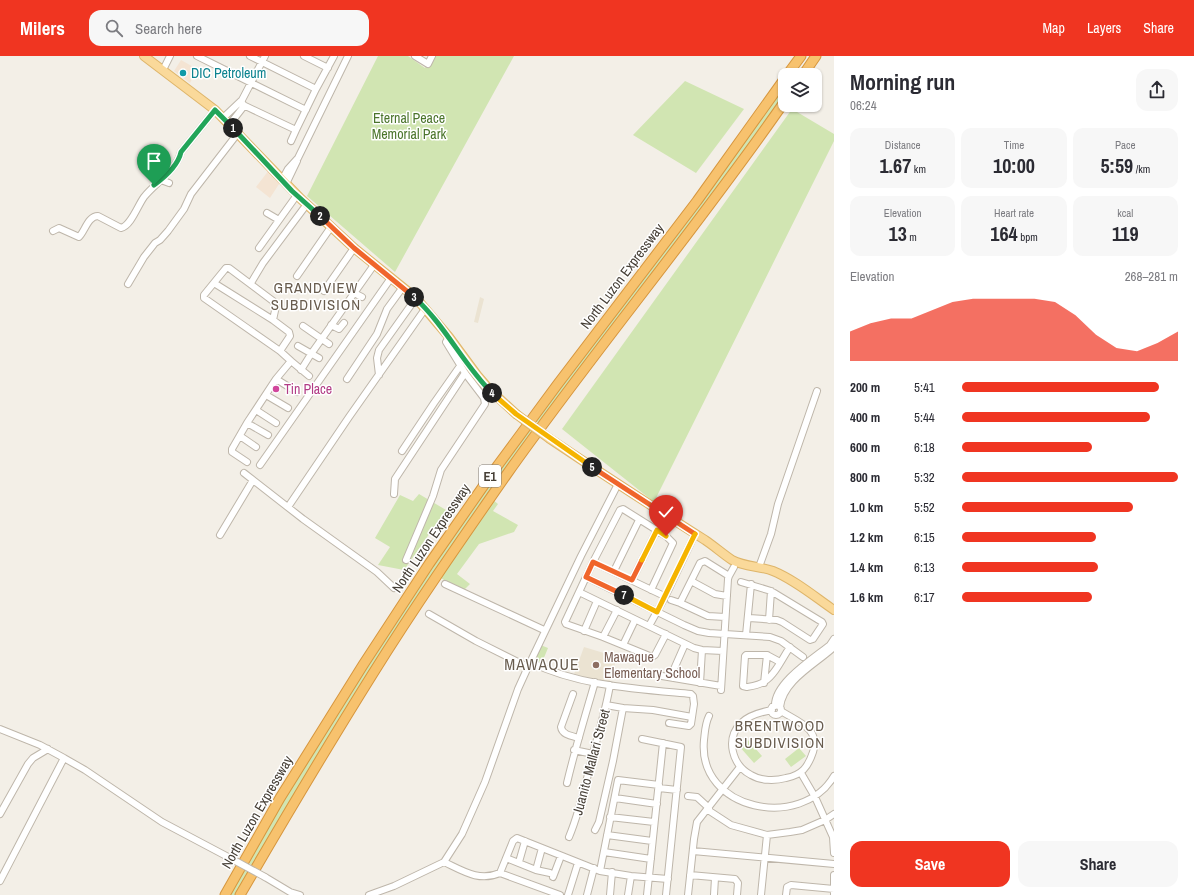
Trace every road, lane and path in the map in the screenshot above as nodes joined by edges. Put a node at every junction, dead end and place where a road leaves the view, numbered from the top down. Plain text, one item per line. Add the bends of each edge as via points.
1 (144, 56) edge
2 (170, 56) edge
3 (250, 56) edge
4 (304, 56) edge
5 (334, 56) edge
6 (348, 56) edge
7 (415, 56) edge
8 (432, 56) edge
9 (801, 56) edge
10 (816, 56) edge
11 (197, 57) edge
12 (263, 59) edge
13 (328, 68) junction
14 (792, 68) edge
15 (808, 68) edge
16 (163, 70) junction
17 (252, 82) junction
18 (778, 88) edge
19 (316, 89) junction
20 (241, 103) junction
21 (215, 110) junction
22 (306, 110) junction
23 (778, 111) edge
24 (226, 121) junction
25 (296, 130) junction
26 (238, 133) junction
27 (291, 141) dead end
28 (161, 180) junction
29 (284, 182) junction
30 (169, 183) dead end
31 (297, 195) junction
32 (307, 204) junction
33 (267, 213) dead end
34 (279, 220) junction
35 (331, 227) junction
36 (54, 231) dead end
37 (259, 248) dead end
38 (354, 248) junction
39 (374, 265) junction
40 (297, 276) dead end
41 (391, 278) junction
42 (214, 283) junction
43 (251, 283) junction
44 (128, 284) dead end
45 (403, 287) junction
46 (324, 291) dead end
47 (354, 293) junction
48 (362, 297) dead end
49 (416, 298) junction
50 (425, 309) junction
51 (273, 320) junction
52 (344, 323) dead end
53 (331, 325) junction
54 (303, 326) dead end
55 (449, 337) junction
56 (322, 338) junction
57 (329, 344) dead end
58 (298, 346) dead end
59 (280, 351) junction
60 (311, 354) junction
61 (319, 358) dead end
62 (291, 361) junction
63 (460, 366) junction
64 (301, 370) junction
65 (465, 373) junction
66 (379, 375) junction
67 (309, 376) dead end
68 (276, 379) junction
69 (347, 379) dead end
70 (297, 392) dead end
71 (817, 392) dead end
72 (266, 395) junction
73 (288, 408) dead end
74 (256, 410) junction
75 (248, 422) junction
76 (276, 423) dead end
77 (240, 436) junction
78 (268, 436) dead end
79 (256, 447) dead end
80 (402, 451) dead end
81 (247, 462) dead end
82 (260, 464) dead end
83 (244, 473) dead end
84 (253, 480) junction
85 (618, 484) junction
86 (394, 494) dead end
87 (288, 507) junction
88 (639, 520) junction
89 (657, 530) junction
90 (695, 534) junction
91 (220, 535) dead end
92 (406, 560) dead end
93 (593, 562) junction
94 (734, 567) dead end
95 (759, 567) junction
96 (614, 571) junction
97 (728, 576) junction
98 (586, 577) junction
99 (632, 580) junction
100 (691, 581) junction
101 (741, 582) dead end
102 (445, 584) dead end
103 (750, 584) junction
104 (394, 588) dead end
105 (651, 590) junction
106 (771, 591) junction
107 (579, 592) junction
108 (660, 594) dead end
109 (727, 596) junction
110 (671, 600) dead end
111 (597, 601) junction
112 (680, 603) junction
113 (617, 610) junction
114 (834, 610) edge
115 (657, 612) junction
116 (429, 614) dead end
117 (725, 618) junction
118 (749, 618) junction
119 (635, 620) junction
120 (769, 620) junction
121 (650, 626) junction
122 (544, 630) junction
123 (584, 630) junction
124 (666, 634) junction
125 (724, 635) junction
126 (746, 635) junction
127 (603, 637) junction
128 (834, 639) edge
129 (685, 644) junction
130 (623, 645) junction
131 (790, 647) junction
132 (834, 647) edge
133 (702, 650) junction
134 (723, 652) junction
135 (767, 655) junction
136 (803, 657) dead end
137 (780, 662) junction
138 (529, 664) junction
139 (662, 676) dead end
140 (673, 678) junction
141 (595, 682) junction
142 (700, 683) junction
143 (764, 683) junction
144 (610, 685) junction
145 (573, 694) dead end
146 (606, 705) junction
147 (623, 708) junction
148 (778, 709) junction
149 (709, 716) dead end
150 (692, 717) junction
151 (669, 723) dead end
152 (0, 729) edge
153 (579, 738) junction
154 (642, 739) dead end
155 (663, 743) junction
156 (48, 749) junction
157 (574, 750) junction
158 (593, 754) junction
159 (64, 758) junction
160 (740, 767) junction
161 (801, 773) junction
162 (834, 776) edge
163 (567, 783) dead end
164 (659, 786) junction
165 (677, 790) junction
166 (723, 790) junction
167 (688, 796) dead end
168 (815, 797) junction
169 (615, 798) junction
170 (656, 804) junction
171 (708, 809) junction
172 (0, 814) edge
173 (834, 814) edge
174 (610, 817) junction
175 (825, 820) junction
176 (654, 822) junction
177 (596, 830) dead end
178 (767, 834) junction
179 (607, 835) junction
180 (569, 837) dead end
181 (525, 841) junction
182 (652, 841) junction
183 (542, 848) junction
184 (693, 851) junction
185 (604, 852) junction
186 (834, 853) edge
187 (561, 856) junction
188 (506, 858) junction
189 (651, 859) junction
190 (765, 859) junction
191 (444, 862) junction
192 (519, 862) junction
193 (578, 862) junction
194 (834, 864) edge
195 (536, 870) junction
196 (597, 870) junction
197 (612, 872) junction
198 (500, 873) junction
199 (690, 875) junction
200 (834, 875) edge
201 (631, 876) junction
202 (649, 878) junction
203 (715, 878) junction
204 (668, 879) junction
205 (0, 881) edge
206 (810, 887) junction
207 (834, 889) edge
208 (225, 895) edge
209 (240, 895) edge
210 (300, 895) edge
211 (369, 895) edge
212 (560, 895) edge
213 (568, 895) edge
214 (587, 895) edge
215 (610, 895) edge
216 (628, 895) edge
217 (647, 895) edge
218 (666, 895) edge
219 (688, 895) edge
220 (714, 895) edge
221 (737, 895) edge
222 (761, 895) edge
223 (786, 895) edge
224 (809, 895) edge
225 (834, 895) edge

1 - 16 main road
2 - 16 street
3 - 12 street
4 - 13 street
5 - 13 street
6 - 29 street via 298,158 288,169
7 - 8 street via 428,64
9 - 14 highway
10 - 15 highway
11 - 17 street
12 - 17 street
12 - 19 street
13 - 19 street
16 - 21 main road
17 - 20 street
17 - 22 street
18 - 208 highway, North Luzon Expressway / E1 via 697,200 498,464 433,558 284,792
19 - 22 street
20 - 24 street
20 - 25 street
21 - 24 main road
21 - 28 street via 181,152 179,160
22 - 25 street
23 - 209 highway, North Luzon Expressway / E1 via 640,298 567,392 439,572 369,679
24 - 26 main road
25 - 27 street
26 - 29 main road
26 - 44 street via 191,194 168,232 144,257
28 - 30 street
28 - 36 street via 154,185 124,228 95,216 79,237 59,228
29 - 31 main road
31 - 32 main road
31 - 34 street
32 - 35 main road
32 - 43 street
33 - 34 street
34 - 37 street
35 - 38 main road
35 - 40 street
38 - 39 main road
38 - 46 street
39 - 41 main road
39 - 47 street
41 - 45 main road
41 - 82 street
42 - 43 street via 227,268
42 - 51 street
42 - 59 street via 204,298
43 - 51 street via 275,304
45 - 49 main road
45 - 69 street via 387,309 377,334
47 - 48 street
47 - 53 street via 346,310
49 - 50 main road
49 - 66 street via 379,350
50 - 55 main road
50 - 66 street
51 - 59 street via 290,334
52 - 53 street via 338,329
53 - 56 street
54 - 56 street
55 - 63 street via 446,342
55 - 85 main road, bridge via 489,389 516,414
56 - 57 street
56 - 60 street
58 - 60 street
59 - 62 street
60 - 61 street
60 - 64 street
62 - 64 street
62 - 68 street
63 - 65 street
63 - 80 street
64 - 67 street
65 - 86 street via 395,479
65 - 92 street via 484,398 485,404 440,470 433,496
66 - 87 street
68 - 70 street
68 - 72 street
71 - 95 street
72 - 73 street
72 - 74 street
74 - 75 street
74 - 76 street
75 - 77 street
75 - 78 street
77 - 79 street
77 - 81 street via 232,451
83 - 84 street
84 - 87 street
84 - 91 street
85 - 90 main road
85 - 122 street
87 - 104 street via 377,572
88 - 89 street
88 - 93 street via 623,509 620,510
88 - 96 street
89 - 99 street
89 - 105 street via 672,541 672,544
90 - 95 main road via 733,560
90 - 115 street
93 - 96 street
93 - 98 street
94 - 97 street
95 - 114 main road via 790,580
96 - 99 street
97 - 100 street via 702,561
97 - 109 street
98 - 107 street
98 - 115 street
99 - 105 street
100 - 109 street via 715,594
100 - 112 street
101 - 103 street
102 - 122 street
103 - 106 street
103 - 118 street
105 - 108 street
106 - 120 street
106 - 120 street via 823,624 810,640 782,622
107 - 111 street
107 - 123 street via 565,622
109 - 117 street
110 - 112 street
111 - 113 street
111 - 123 street
112 - 117 street via 708,616
113 - 119 street
113 - 127 street
115 - 121 street
115 - 125 street via 698,631
116 - 138 street via 476,642
117 - 125 street
118 - 120 street
118 - 126 street
119 - 121 street
119 - 130 street
121 - 124 street
122 - 138 street
123 - 127 street
124 - 129 street
124 - 130 street via 654,656
125 - 126 street
125 - 134 street
126 - 131 street via 770,637
127 - 130 street
128 - 148 street via 789,678 774,700
129 - 133 street
129 - 140 street via 674,669
131 - 136 street
131 - 137 street
132 - 148 street via 793,681 782,696
133 - 134 street
133 - 142 street
134 - 142 street via 721,688
135 - 137 street
135 - 143 street
135 - 143 street via 745,656 743,686
137 - 143 street
138 - 141 street
138 - 191 street via 485,782 462,834
139 - 140 street
140 - 142 street
141 - 144 street
141 - 153 street
144 - 146 street, Juanito Mallari Street
144 - 150 street via 691,694 694,697
145 - 153 street via 561,730
146 - 147 street
146 - 158 street, Juanito Mallari Street
147 - 150 street
147 - 177 street
148 - 160 street via 747,719 736,730 731,745
148 - 161 street via 804,723 812,736 813,752
149 - 166 street via 704,748 705,759 716,783
150 - 151 street via 690,726
152 - 156 street
153 - 157 street
154 - 155 street
155 - 164 street
155 - 165 street via 681,747
156 - 159 street
156 - 172 street via 28,764
157 - 158 street
157 - 163 street
158 - 180 street, Juanito Mallari Street
159 - 205 street
159 - 210 street, bridge via 162,822 290,892
160 - 161 street via 751,775 771,780
160 - 166 street
161 - 168 street
162 - 168 street
164 - 165 street
164 - 169 street via 619,779
164 - 170 street
165 - 204 street
166 - 168 street via 747,803 767,807 788,807
166 - 171 street
167 - 171 street via 697,797
168 - 175 street
169 - 170 street
169 - 174 street
170 - 176 street
171 - 178 street via 731,825
171 - 184 street via 697,822
173 - 175 street
174 - 176 street
174 - 179 street
175 - 178 street via 802,830
175 - 186 street via 833,837
176 - 182 street
178 - 190 street
179 - 182 street
179 - 185 street
181 - 183 street
181 - 188 street via 516,838
181 - 192 street
182 - 189 street
183 - 187 street
183 - 195 street
184 - 190 street
184 - 199 street
185 - 189 street
185 - 196 street
187 - 193 street
187 - 195 street via 552,875
188 - 192 street
188 - 198 street
189 - 202 street
190 - 194 street
190 - 222 street
191 - 198 street via 482,877
191 - 211 street
192 - 195 street
193 - 196 street
193 - 213 street
196 - 197 street
196 - 214 street
197 - 201 street
197 - 215 street
198 - 212 street
199 - 203 street
199 - 219 street
200 - 207 street
201 - 202 street
201 - 216 street
202 - 204 street
202 - 217 street
203 - 220 street
203 - 221 street via 737,880
204 - 218 street
206 - 207 street
206 - 223 street via 788,886
206 - 224 street
207 - 225 street

